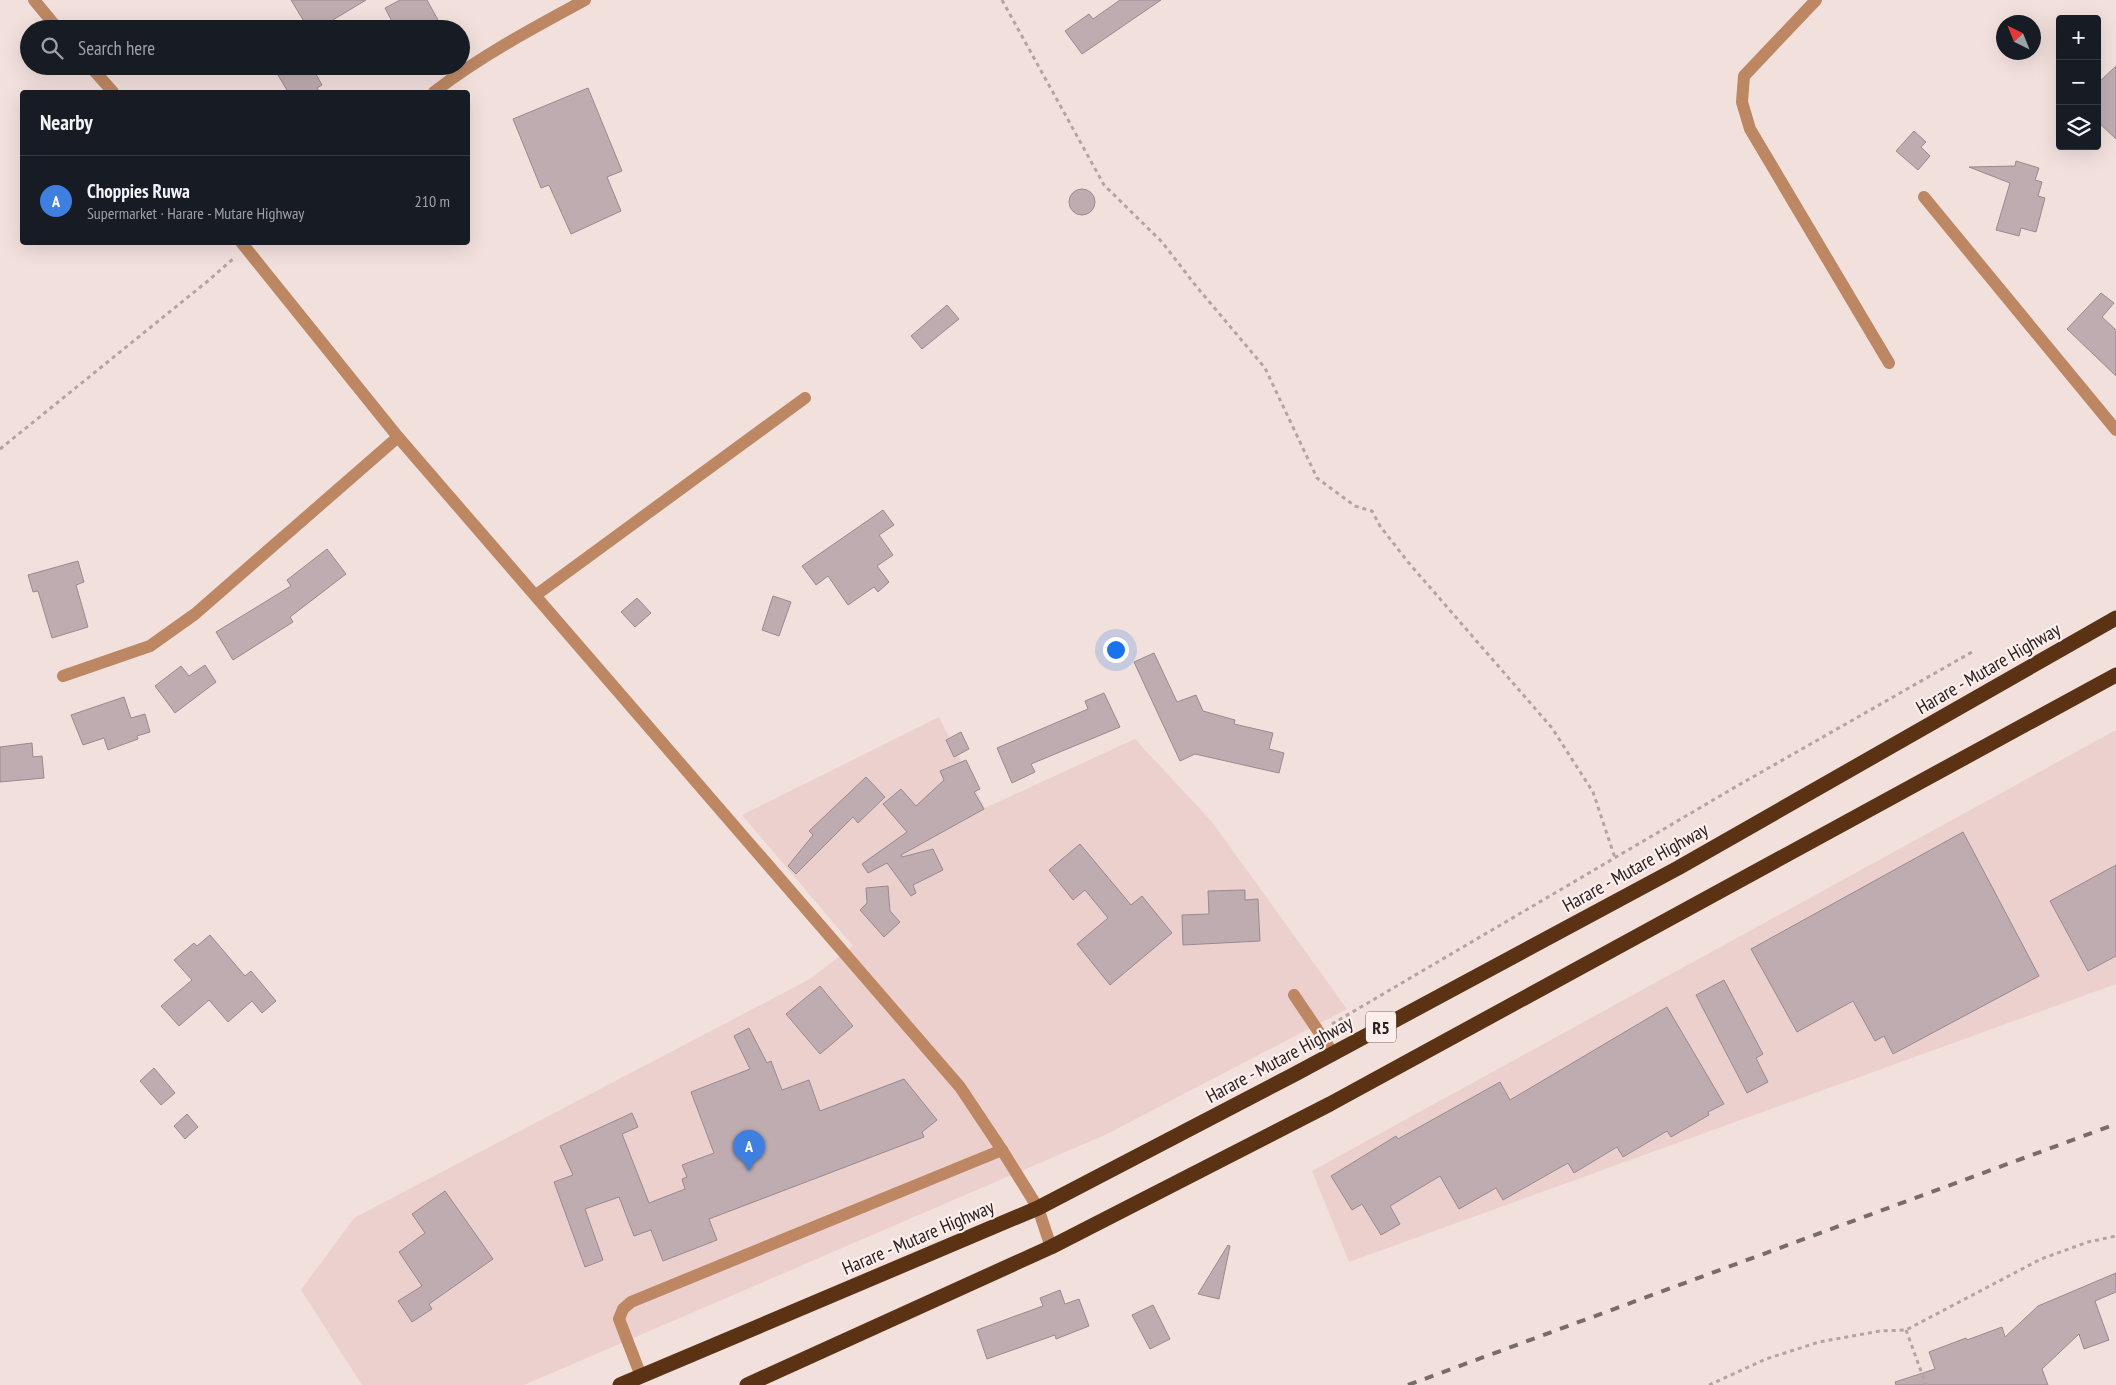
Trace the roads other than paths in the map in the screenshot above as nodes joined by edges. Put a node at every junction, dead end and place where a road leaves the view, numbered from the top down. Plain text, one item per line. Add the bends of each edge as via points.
1 (34, 0) edge
2 (584, 0) edge
3 (1816, 0) edge
4 (51, 20) edge
5 (470, 67) edge
6 (98, 75) edge
7 (458, 75) edge
8 (111, 90) edge
9 (437, 90) edge
10 (1924, 197) dead end
11 (247, 245) edge
12 (1889, 363) dead end
13 (805, 398) dead end
14 (2116, 430) edge
15 (398, 437) junction
16 (536, 594) junction
17 (2116, 618) edge
18 (2116, 675) edge
19 (62, 676) dead end
20 (1294, 995) dead end
21 (1333, 1053) junction
22 (1002, 1150) junction
23 (1038, 1208) junction
24 (1051, 1247) junction
25 (641, 1376) junction
26 (620, 1385) edge
27 (747, 1385) edge

1 - 4 street
2 - 5 street
3 - 12 street via 1744,76 1742,102 1750,129
6 - 8 street
7 - 9 street
10 - 14 street
11 - 15 street
13 - 16 street
15 - 16 street
15 - 19 street via 195,614 150,646
16 - 22 street via 960,1087
17 - 21 highway, Harare - Mutare Highway / R5 via 1678,868
18 - 24 highway, R5 via 1330,1104
20 - 21 street
21 - 23 highway, Harare - Mutare Highway / R5
22 - 23 street
22 - 25 street via 631,1302 622,1309 619,1320
23 - 24 street
23 - 25 highway, Harare - Mutare Highway / R5
24 - 27 highway, R5
25 - 26 highway, Harare - Mutare Highway / R5

